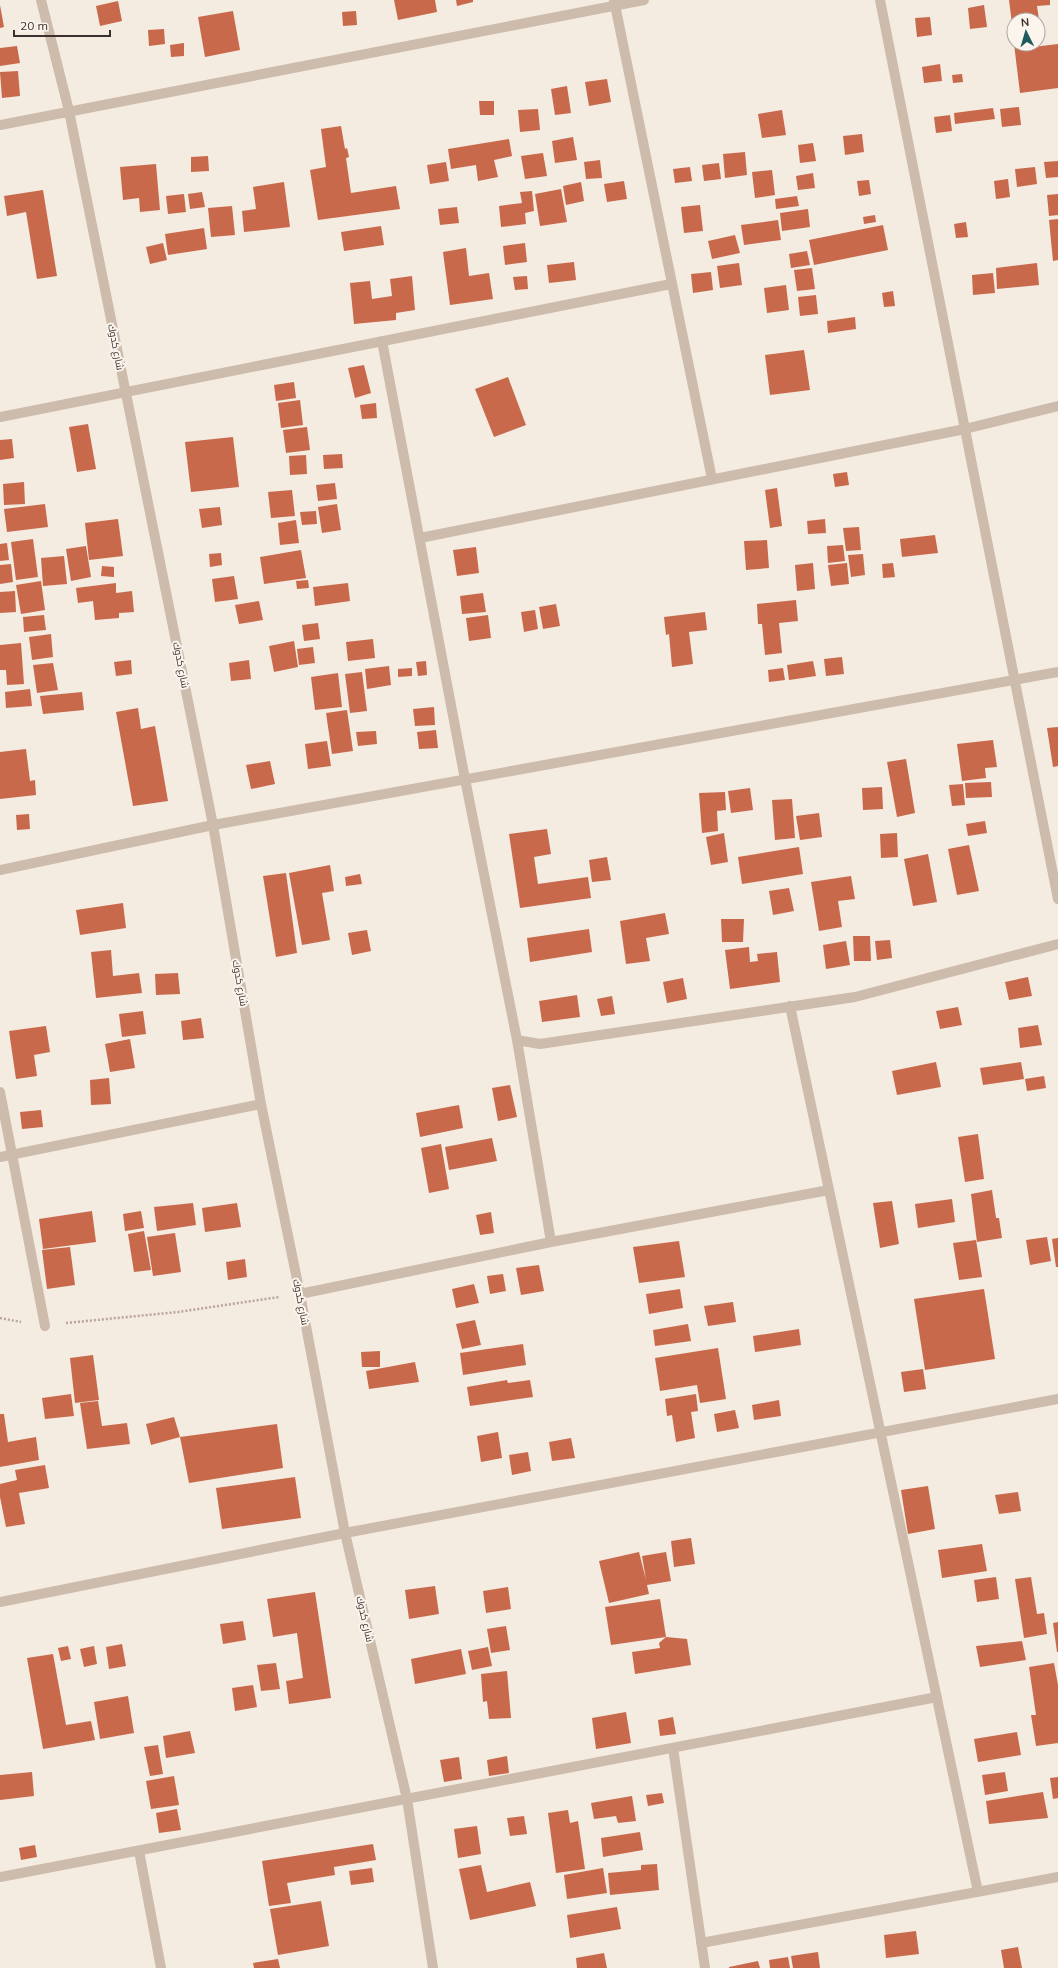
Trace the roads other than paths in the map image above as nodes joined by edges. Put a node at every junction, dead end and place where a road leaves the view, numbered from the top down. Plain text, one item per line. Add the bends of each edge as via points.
1 (41, 0) edge
2 (644, 0) edge
3 (880, 0) edge
4 (614, 3) edge
5 (68, 111) junction
6 (0, 125) edge
7 (671, 284) junction
8 (382, 341) junction
9 (126, 392) junction
10 (1058, 406) edge
11 (0, 417) edge
12 (965, 429) junction
13 (712, 479) junction
14 (420, 538) junction
15 (1058, 672) edge
16 (1015, 680) junction
17 (465, 779) junction
18 (213, 825) junction
19 (0, 870) edge
20 (1058, 899) edge
21 (1058, 944) edge
22 (790, 1006) junction
23 (517, 1040) junction
24 (0, 1092) edge
25 (261, 1104) junction
26 (12, 1154) junction
27 (0, 1157) edge
28 (829, 1190) junction
29 (551, 1242) junction
30 (300, 1294) junction
31 (45, 1326) road end
32 (1058, 1399) edge
33 (881, 1432) junction
34 (345, 1533) junction
35 (0, 1602) edge
36 (937, 1697) junction
37 (673, 1748) junction
38 (407, 1799) junction
39 (139, 1851) junction
40 (0, 1877) edge
41 (1058, 1877) edge
42 (978, 1892) junction
43 (701, 1943) junction
44 (161, 1968) edge
45 (433, 1968) edge
46 (705, 1968) edge

1 - 5 street, شارع كدوك
2 - 4 street
3 - 12 street
4 - 5 street
4 - 7 street
5 - 6 street
5 - 9 street, شارع كدوك
7 - 8 street
7 - 13 street
8 - 9 street
8 - 14 street
9 - 11 street
9 - 18 street, شارع كدوك
10 - 12 street
12 - 13 street
12 - 16 street
13 - 14 street
14 - 17 street
15 - 16 street
16 - 17 street
16 - 20 street
17 - 18 street
17 - 23 street
18 - 19 street
18 - 25 street, شارع كدوك
21 - 22 street via 855,997
22 - 23 street via 540,1044
22 - 28 street
23 - 29 street
24 - 26 street
25 - 26 street
25 - 30 street, شارع كدوك
26 - 27 street
26 - 31 street
28 - 29 street
28 - 33 street
29 - 30 street
30 - 34 street, شارع كدوك
32 - 33 street
33 - 34 street
33 - 36 street
34 - 35 street
34 - 38 street, شارع كدوك
36 - 37 street
36 - 42 street
37 - 38 street
37 - 43 street
38 - 39 street
38 - 45 street, شارع كدوك
39 - 40 street
39 - 44 street
41 - 42 street
42 - 43 street
43 - 46 street

